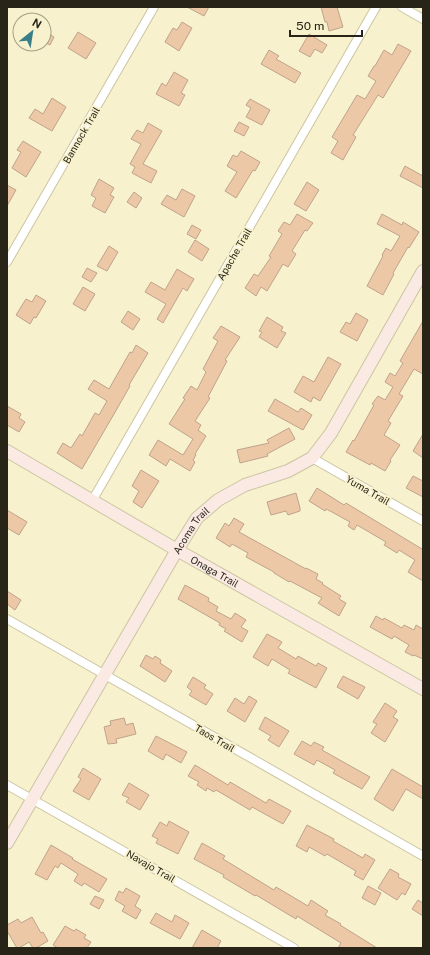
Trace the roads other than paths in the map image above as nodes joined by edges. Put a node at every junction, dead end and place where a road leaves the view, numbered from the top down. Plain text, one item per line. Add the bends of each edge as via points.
1 (154, 7) edge
2 (376, 7) edge
3 (402, 7) edge
4 (423, 19) edge
5 (7, 262) edge
6 (423, 271) edge
7 (7, 451) edge
8 (312, 458) junction
9 (92, 501) junction
10 (423, 521) edge
11 (177, 550) junction
12 (7, 620) edge
13 (104, 675) junction
14 (423, 689) edge
15 (7, 785) edge
16 (32, 799) junction
17 (7, 843) edge
18 (423, 856) edge
19 (294, 948) edge

1 - 5 street, Bannock Trail
2 - 9 street, Apache Trail
3 - 4 street
6 - 8 street, Acoma Trail via 332,433
7 - 9 street, Onaga Trail
8 - 10 street, Yuma Trail
8 - 11 street, Acoma Trail via 288,471 245,485 218,500 197,518
9 - 11 street, Onaga Trail
11 - 13 street, Acoma Trail
11 - 14 street, Onaga Trail
12 - 13 street, Taos Trail
13 - 16 street, Acoma Trail
13 - 18 street, Taos Trail
15 - 16 street, Navajo Trail
16 - 17 street, Acoma Trail
16 - 19 street, Navajo Trail

